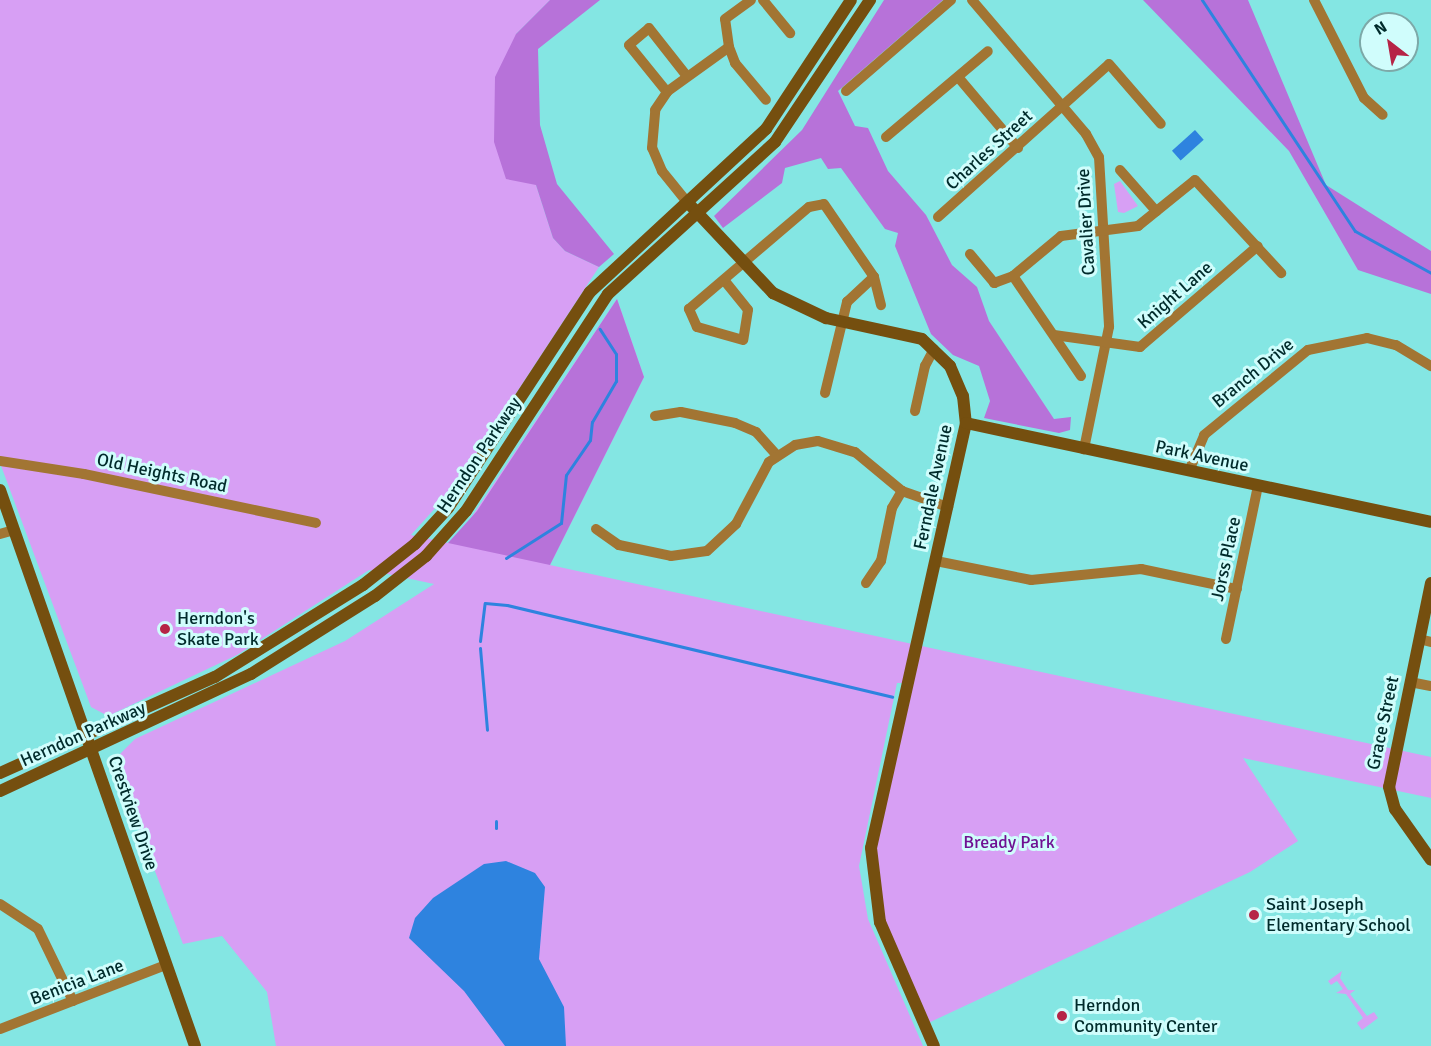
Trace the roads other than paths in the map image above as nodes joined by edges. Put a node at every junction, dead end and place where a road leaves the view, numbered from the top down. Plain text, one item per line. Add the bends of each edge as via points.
1 (751, 0) edge
2 (763, 0) edge
3 (851, 0) edge
4 (870, 0) edge
5 (951, 0) edge
6 (972, 0) edge
7 (1314, 0) edge
8 (790, 33) dead end
9 (729, 47) junction
10 (988, 51) dead end
11 (686, 75) junction
12 (958, 77) junction
13 (846, 91) dead end
14 (667, 92) junction
15 (766, 100) dead end
16 (1061, 105) junction
17 (1383, 115) dead end
18 (1161, 124) dead end
19 (886, 137) dead end
20 (1018, 148) junction
21 (1120, 170) dead end
22 (687, 202) junction
23 (1156, 211) junction
24 (697, 212) junction
25 (938, 217) dead end
26 (1104, 233) junction
27 (1258, 246) junction
28 (970, 254) dead end
29 (741, 265) junction
30 (1281, 273) dead end
31 (1013, 276) junction
32 (874, 277) junction
33 (724, 280) junction
34 (881, 305) dead end
35 (840, 321) junction
36 (1054, 334) junction
37 (1106, 343) junction
38 (934, 349) junction
39 (1431, 366) edge
40 (1081, 376) dead end
41 (825, 393) dead end
42 (915, 411) dead end
43 (655, 416) dead end
44 (966, 423) junction
45 (1084, 449) junction
46 (777, 455) junction
47 (0, 462) edge
48 (1189, 471) junction
49 (1258, 486) junction
50 (0, 490) edge
51 (902, 491) junction
52 (948, 507) junction
53 (1431, 522) edge
54 (316, 523) dead end
55 (14, 530) junction
56 (596, 530) dead end
57 (0, 534) edge
58 (936, 561) junction
59 (1431, 583) edge
60 (866, 584) dead end
61 (1237, 588) junction
62 (1226, 639) dead end
63 (1425, 641) edge
64 (1410, 682) junction
65 (1431, 686) edge
66 (87, 735) junction
67 (92, 749) junction
68 (0, 773) edge
69 (0, 791) edge
70 (1431, 860) edge
71 (0, 904) edge
72 (166, 965) junction
73 (73, 1001) junction
74 (0, 1029) edge
75 (195, 1046) edge
76 (934, 1046) edge

1 - 9 street via 725,19
2 - 8 street
3 - 22 main road, Herndon Parkway via 775,117
4 - 24 main road, Herndon Parkway via 785,130
5 - 13 street
6 - 16 street, Cavalier Drive
7 - 17 street via 1364,98
9 - 11 street, Ferndale Avenue
9 - 15 street via 735,63
10 - 12 street
11 - 14 street, Ferndale Avenue
11 - 14 street via 649,28 629,45
12 - 19 street
12 - 20 street
14 - 22 street, Ferndale Avenue via 655,110 652,148 662,171
16 - 18 street, Charles Street via 1109,64
16 - 20 street, Charles Street
16 - 26 street, Cavalier Drive via 1099,157
20 - 25 street, Charles Street
21 - 23 street
22 - 24 main road, Ferndale Avenue
22 - 66 main road, Herndon Parkway via 590,291 448,508 415,544 378,574 243,661
23 - 26 street via 1138,226
23 - 27 street via 1196,180
24 - 29 main road, Ferndale Avenue
24 - 67 main road, Herndon Parkway via 608,294 466,511 426,556 375,596 251,674
26 - 31 street via 1061,236
26 - 37 street, Cavalier Drive
27 - 30 street
27 - 37 street, Knight Lane via 1140,347
28 - 31 street via 994,283
29 - 32 street via 809,207 824,204
29 - 33 street
29 - 35 main road, Ferndale Avenue via 789,303
31 - 36 street
32 - 34 street
32 - 35 street via 847,302
33 - 33 street via 748,310 743,340 697,327 689,309
35 - 38 main road, Ferndale Avenue via 904,333
35 - 41 street
36 - 37 street, Knight Lane
36 - 40 street
37 - 45 street, Cavalier Drive
38 - 42 street via 925,366
38 - 44 main road, Ferndale Avenue via 959,382
39 - 48 street, Branch Drive via 1381,340 1352,338 1315,347 1204,435
43 - 46 street via 681,412 735,423 756,432
44 - 45 main road, Park Avenue
44 - 52 main road, Ferndale Avenue
45 - 48 main road, Park Avenue
46 - 51 street via 807,442 843,446
46 - 56 street via 761,471 732,529 707,551 671,556 619,545
47 - 54 street, Old Heights Road via 84,474
48 - 49 main road, Park Avenue
49 - 53 main road, Park Avenue
49 - 61 street, Jorss Place
50 - 55 main road, Crestview Drive
51 - 52 street
51 - 60 street via 892,508 881,561
52 - 58 main road, Ferndale Avenue
55 - 57 street
55 - 66 main road, Crestview Drive
58 - 61 street via 1031,580 1141,568
58 - 76 main road, Ferndale Avenue via 872,848 883,932
59 - 63 main road, Grace Street
61 - 62 street, Jorss Place
63 - 64 main road, Grace Street
64 - 65 street
64 - 70 main road, Grace Street via 1389,796
66 - 67 main road, Crestview Drive
66 - 68 main road, Herndon Parkway
67 - 69 main road, Herndon Parkway
67 - 72 main road, Crestview Drive
71 - 73 street via 38,928
72 - 73 street, Benicia Lane
72 - 75 main road, Crestview Drive
73 - 74 street, Benicia Lane

